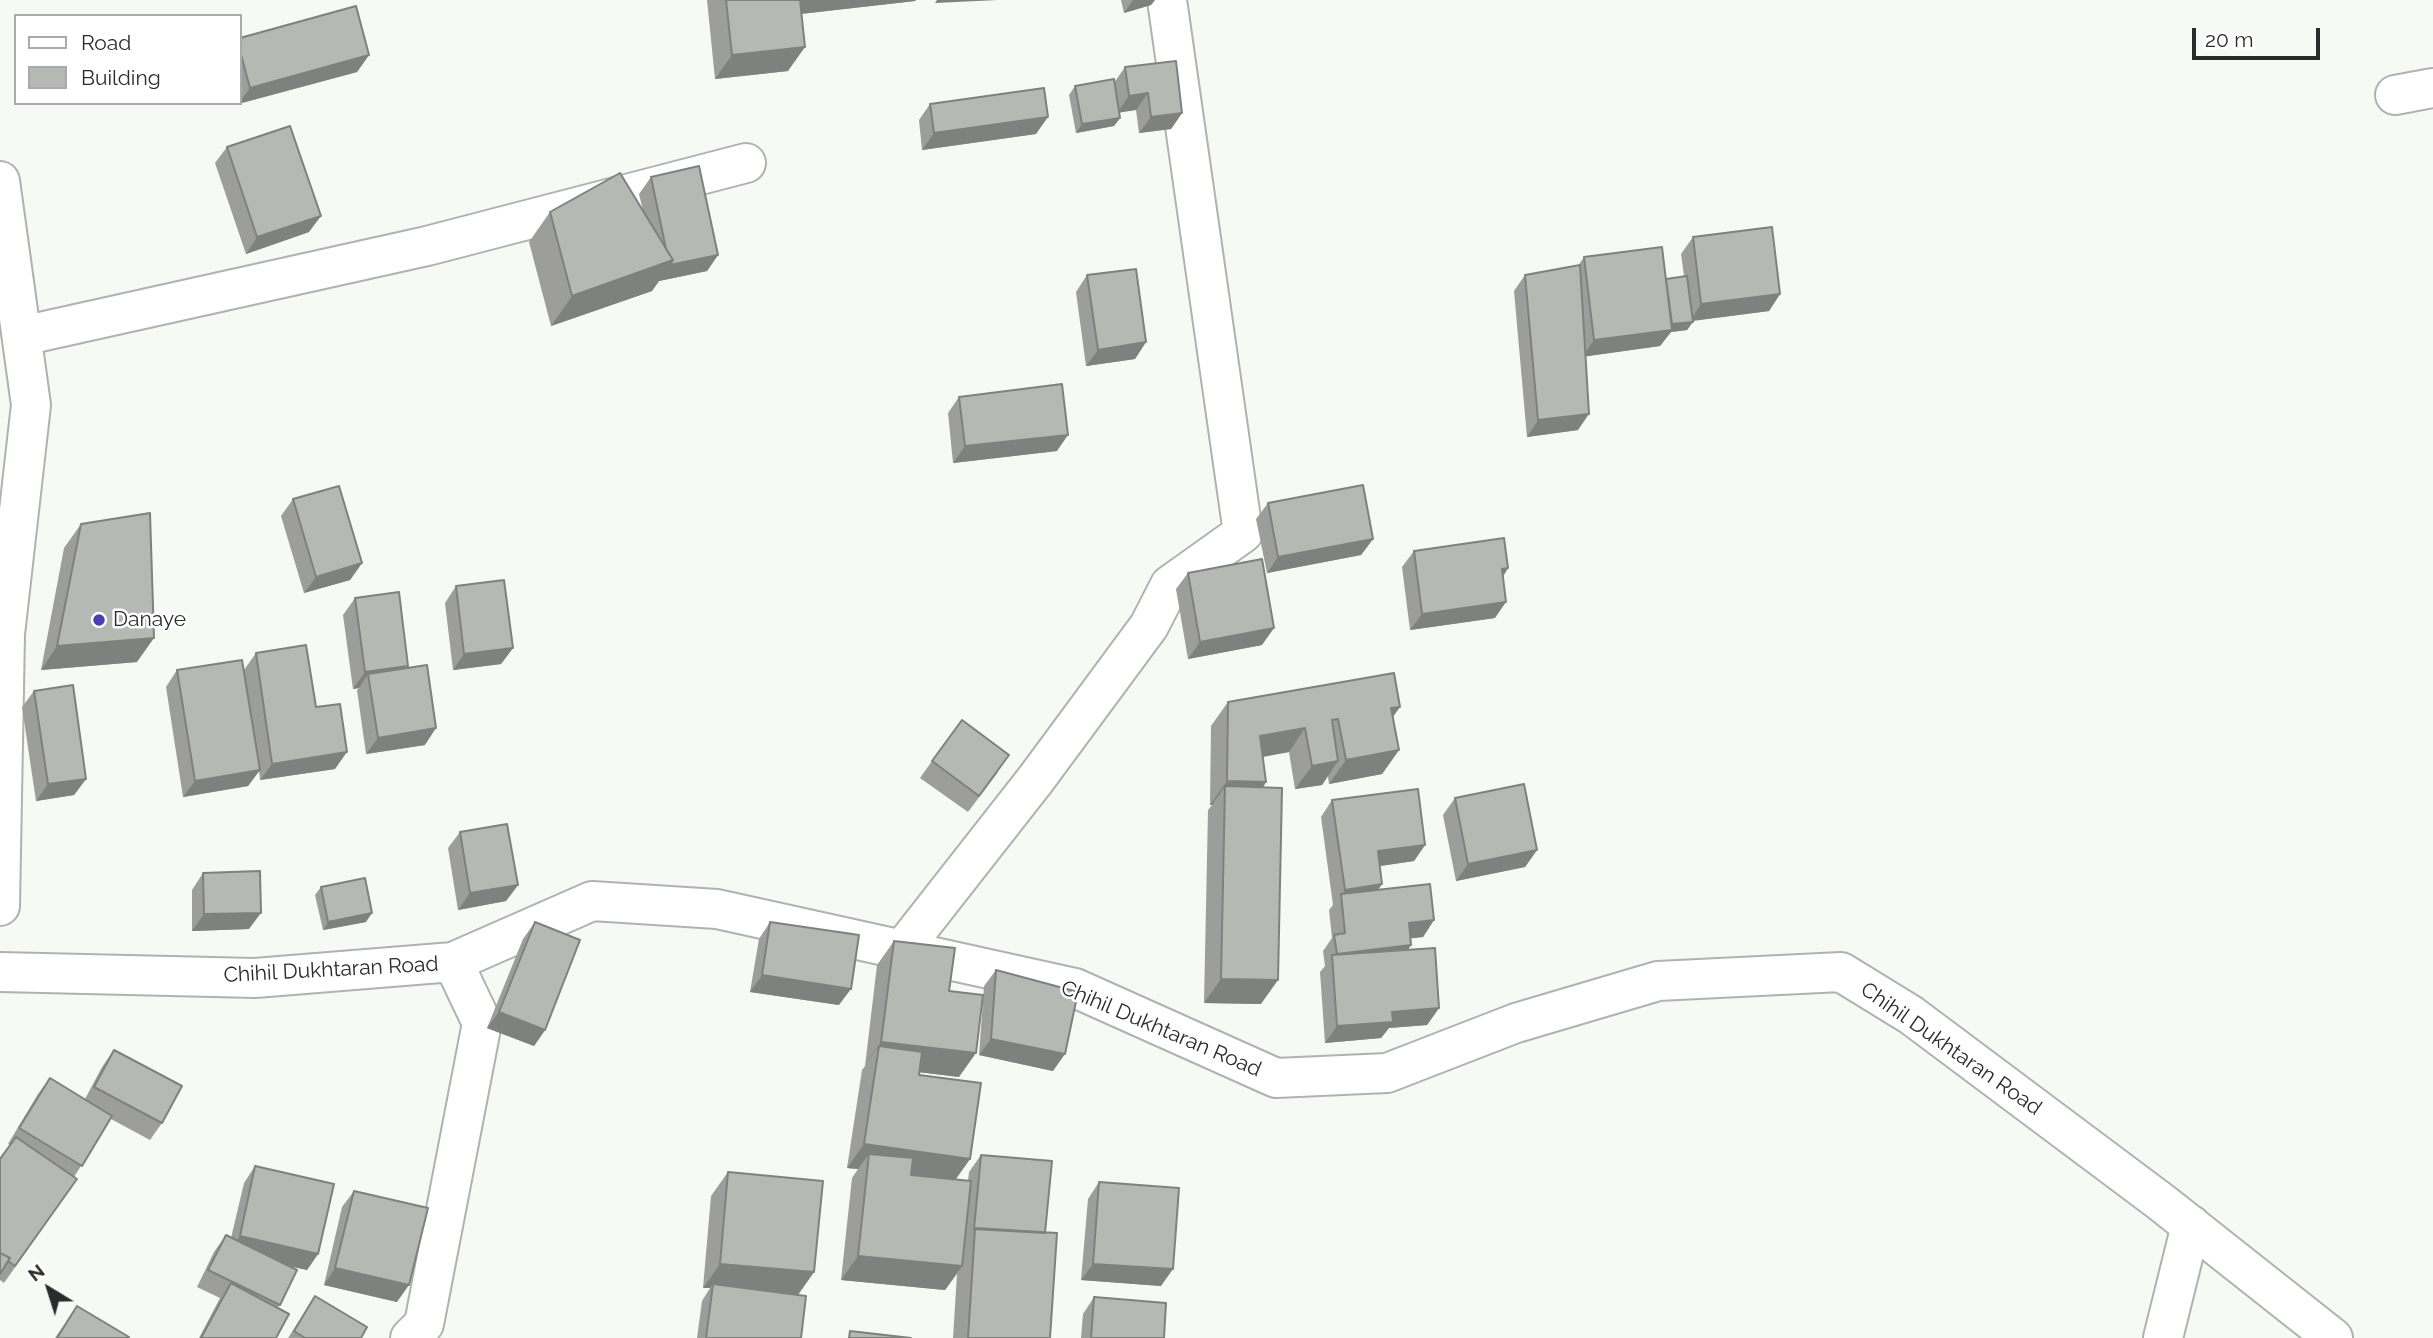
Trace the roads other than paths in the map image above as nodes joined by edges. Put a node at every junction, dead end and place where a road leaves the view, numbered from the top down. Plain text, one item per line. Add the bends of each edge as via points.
1 (1167, 0) edge
2 (2433, 88) edge
3 (2395, 95) dead end
4 (746, 163) dead end
5 (0, 181) edge
6 (22, 336) junction
7 (0, 906) edge
8 (902, 950) junction
9 (453, 962) junction
10 (0, 972) edge
11 (2191, 1225) junction
12 (410, 1338) edge
13 (2164, 1338) edge
14 (2333, 1338) edge

1 - 8 street via 1243,533 1170,584 1149,626
2 - 3 street
4 - 6 street via 427,246
5 - 6 street
6 - 7 street via 31,405 5,634
8 - 9 street, Chihil Dukhtaran Road via 717,909 592,901
8 - 11 street, Chihil Dukhtaran Road via 1075,988 1276,1078 1387,1073 1516,1023 1658,981 1841,972 1911,1016
9 - 10 street, Chihil Dukhtaran Road via 255,978
9 - 12 street via 482,1023 424,1324
11 - 13 street
11 - 14 street, Chihil Dukhtaran Road

